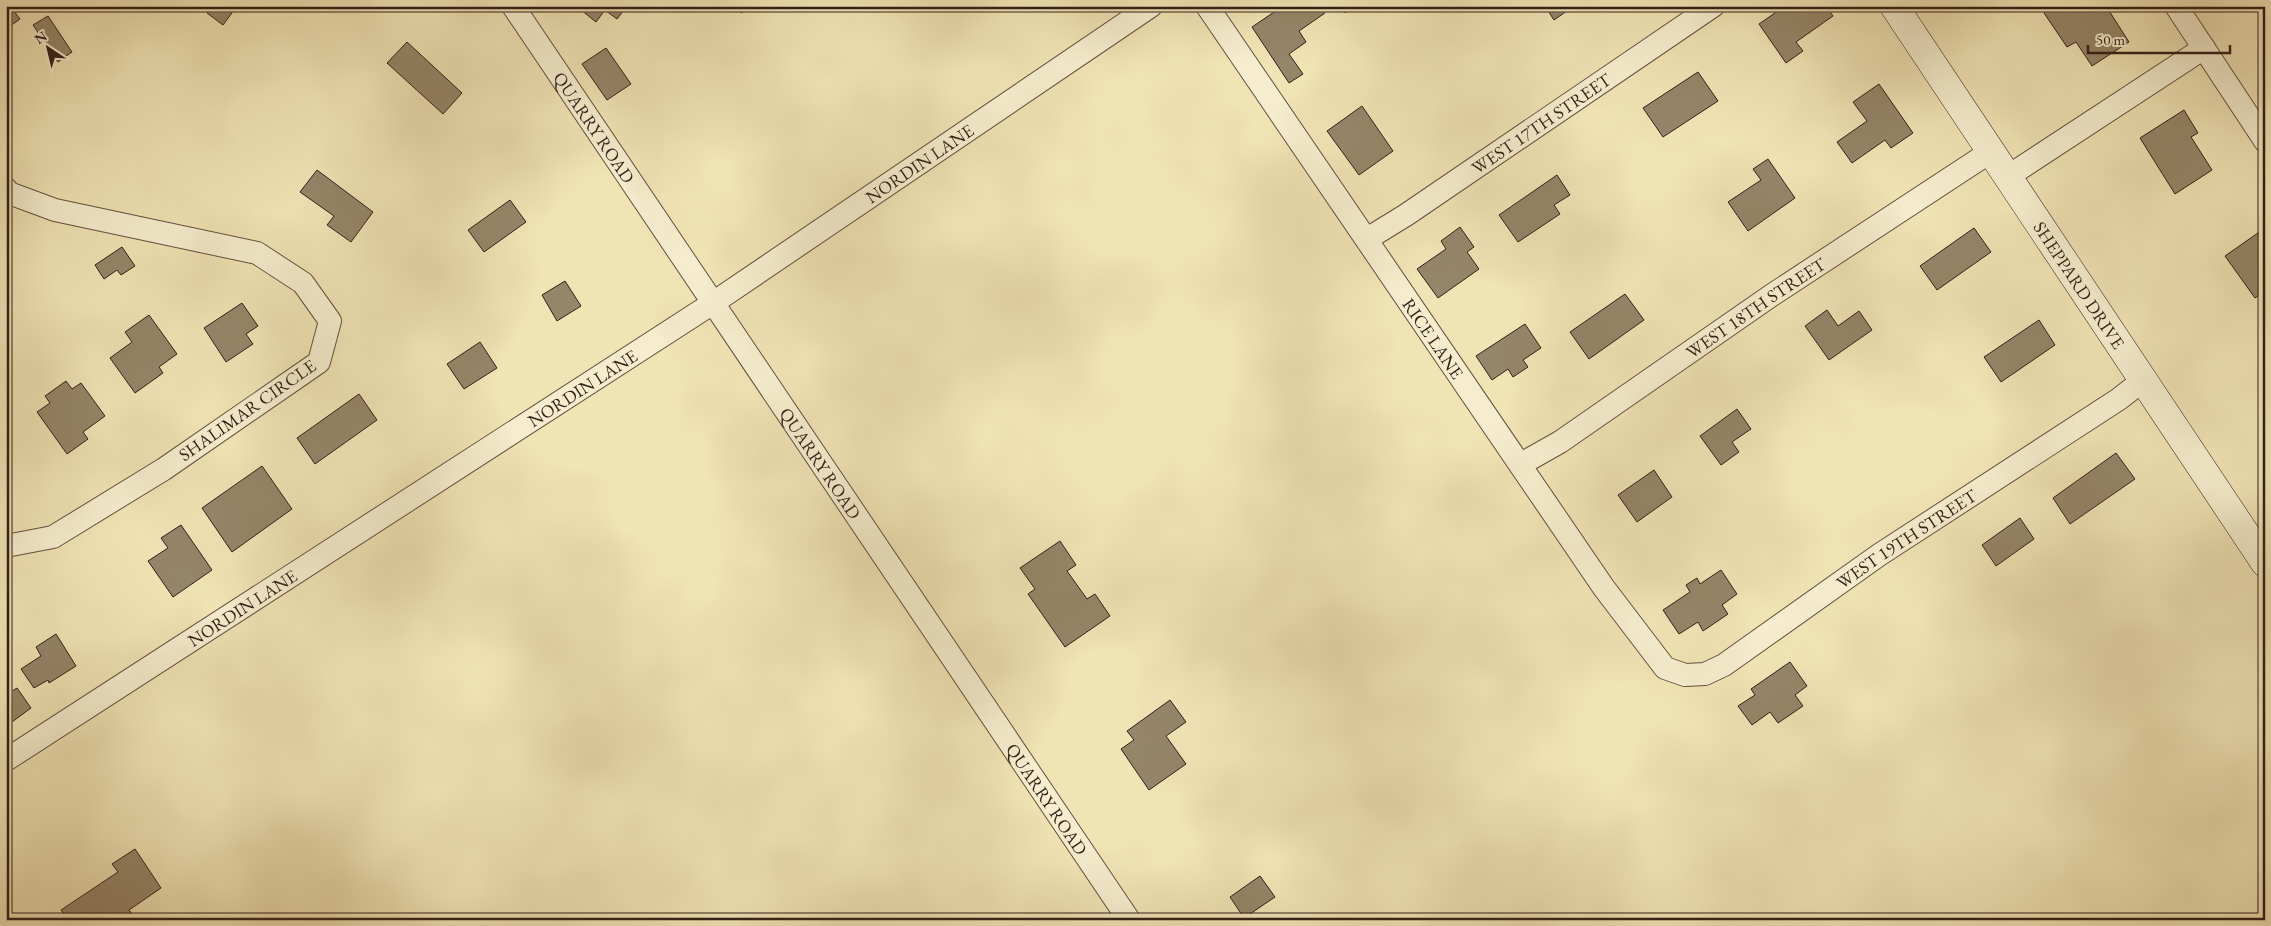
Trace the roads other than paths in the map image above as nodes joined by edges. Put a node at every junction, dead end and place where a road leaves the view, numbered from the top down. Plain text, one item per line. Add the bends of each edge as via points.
1 (513, 6) edge
2 (1151, 6) edge
3 (1207, 6) edge
4 (1713, 6) edge
5 (1894, 6) edge
6 (2176, 6) edge
7 (2204, 48) junction
8 (2265, 141) edge
9 (1990, 152) junction
10 (2007, 177) junction
11 (6, 189) edge
12 (1367, 239) junction
13 (713, 302) junction
14 (2142, 381) junction
15 (1521, 464) junction
16 (6, 546) edge
17 (2265, 563) edge
18 (1665, 668) joint
19 (6, 760) edge
20 (1129, 920) edge

1 - 13 street, QUARRY ROAD
2 - 13 street, NORDIN LANE
3 - 12 street, RICE LANE
4 - 12 street, WEST 17TH STREET
5 - 9 street, SHEPPARD DRIVE
6 - 7 street
7 - 8 street
7 - 10 street
9 - 10 street, SHEPPARD DRIVE
9 - 15 street, WEST 18TH STREET via 1772,295 1560,442
10 - 14 street, SHEPPARD DRIVE
11 - 16 street, SHALIMAR CIRCLE via 55,210 257,253 302,283 330,321 319,362 164,469 53,537
12 - 15 street, RICE LANE
13 - 19 street, NORDIN LANE
13 - 20 street, QUARRY ROAD
14 - 17 street, SHEPPARD DRIVE
14 - 18 street, WEST 19TH STREET via 1879,555 1724,665 1705,674 1684,675
15 - 18 street, RICE LANE via 1604,588

